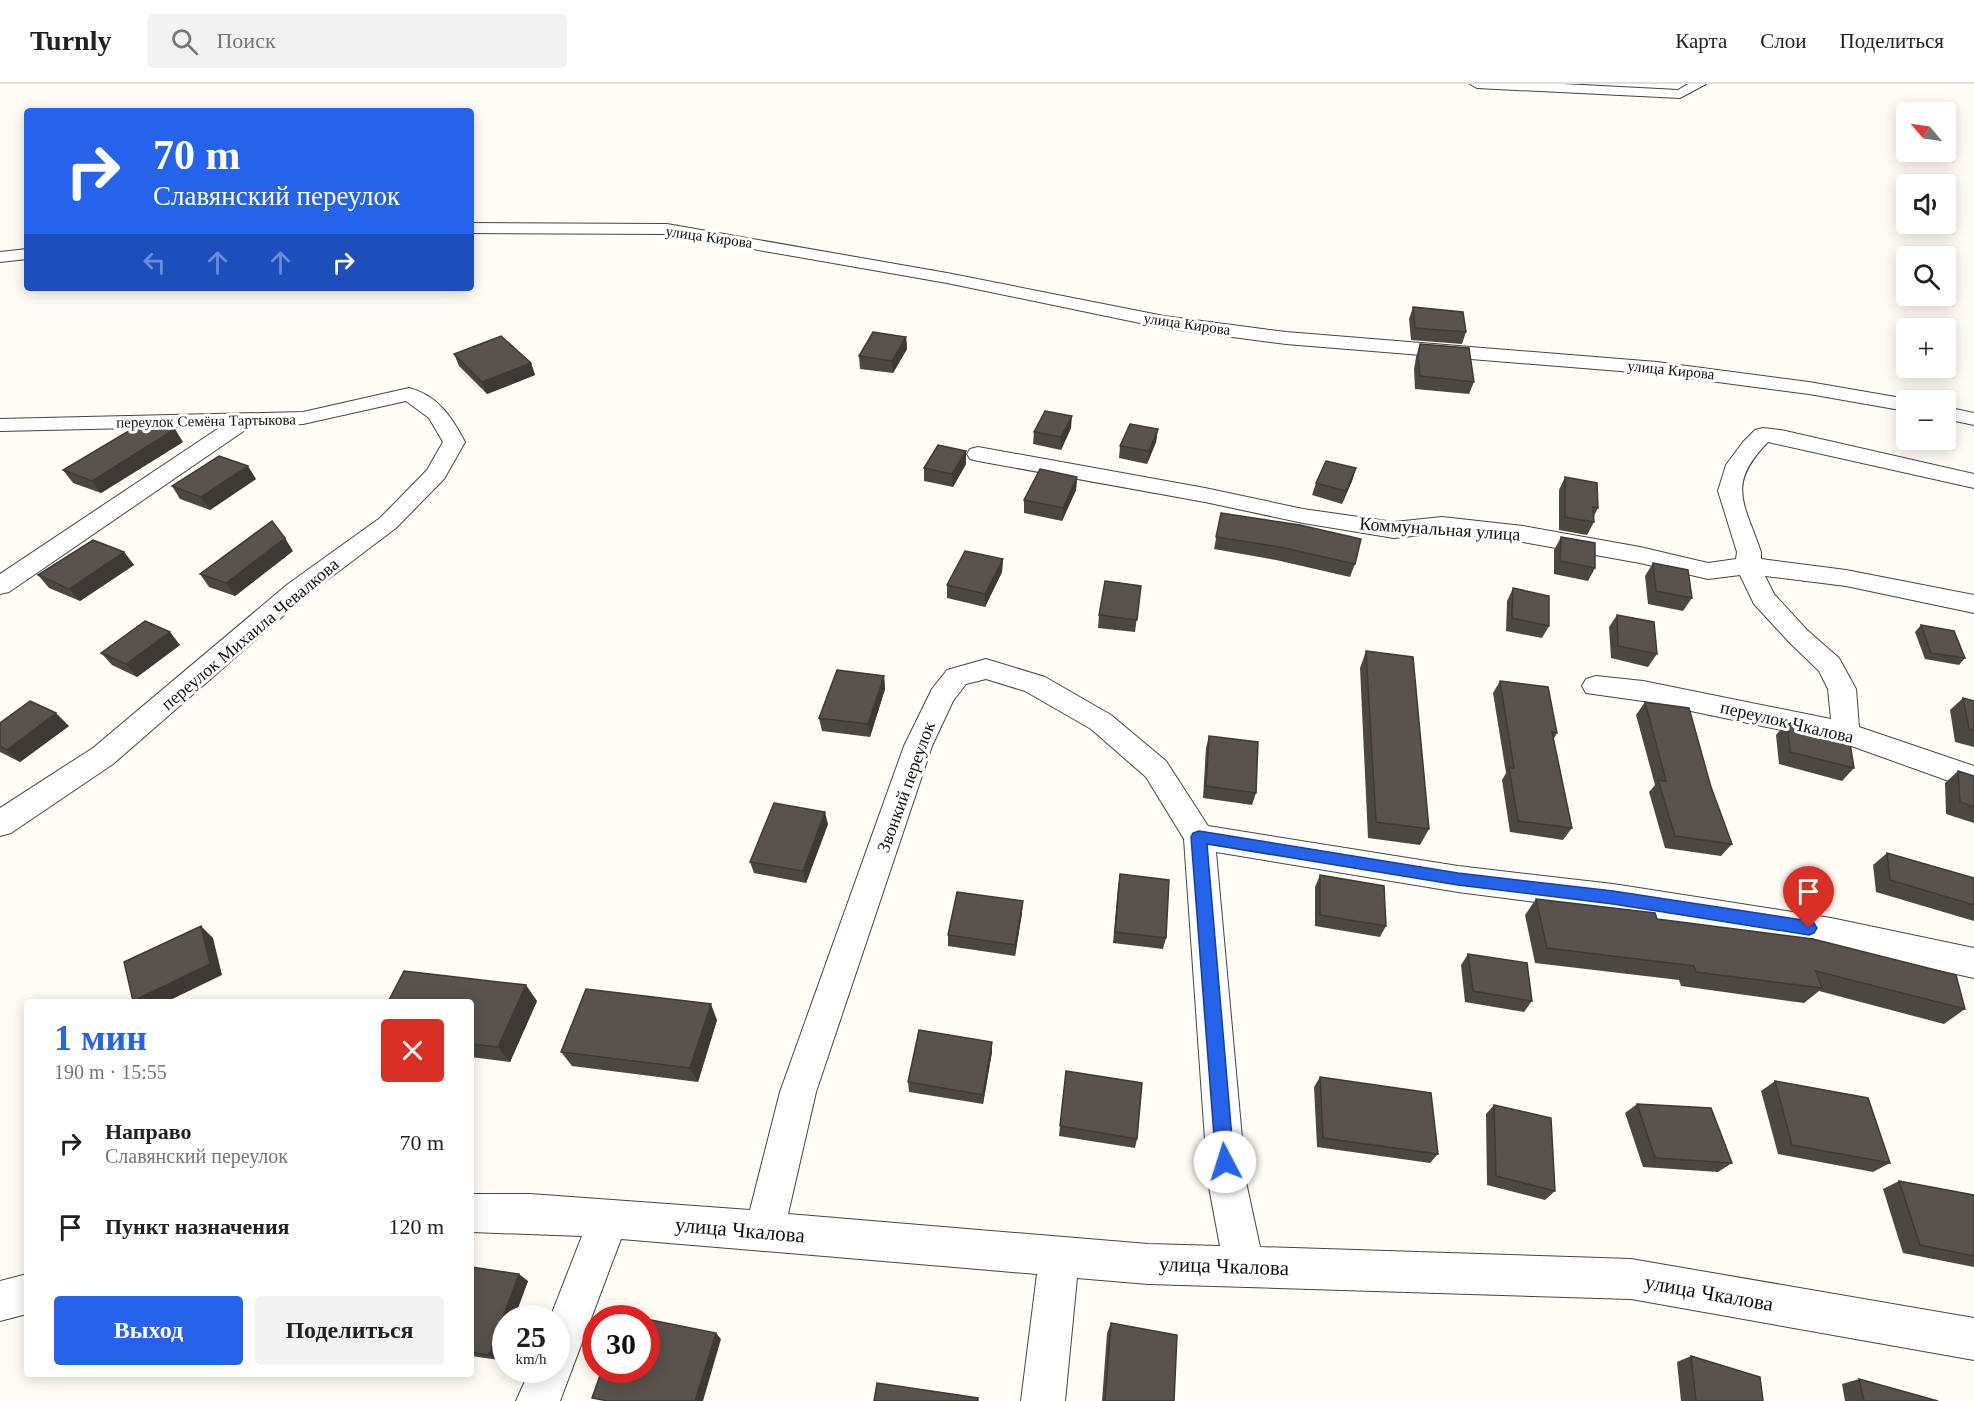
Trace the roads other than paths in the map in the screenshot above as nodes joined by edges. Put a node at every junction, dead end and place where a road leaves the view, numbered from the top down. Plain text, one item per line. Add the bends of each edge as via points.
1 (1477, 84) edge
2 (1699, 84) edge
3 (474, 228) edge
4 (24, 254) edge
5 (0, 257) edge
6 (409, 394) joint
7 (1896, 403) edge
8 (1956, 415) edge
9 (1974, 419) edge
10 (244, 421) junction
11 (5, 428) edge
12 (978, 454) dead end
13 (1974, 481) edge
14 (1748, 566) junction
15 (0, 585) edge
16 (1974, 604) edge
17 (1596, 686) dead end
18 (1846, 733) junction
19 (1974, 778) edge
20 (0, 824) edge
21 (1199, 837) junction
22 (1974, 963) edge
23 (474, 1213) edge
24 (609, 1218) junction
25 (764, 1232) junction
26 (1059, 1257) junction
27 (1244, 1267) junction
28 (24, 1295) edge
29 (0, 1301) edge
30 (570, 1320) edge
31 (1974, 1339) edge
32 (546, 1383) edge
33 (538, 1401) edge
34 (1043, 1401) edge

1 - 2 street via 1680,94
3 - 7 street, улица Кирова via 667,230 946,278 1164,322 1430,351 1657,368
4 - 5 street
6 - 10 street, переулок Семёна Тартыкова via 303,418
6 - 20 street, переулок Михаила Чевалкова via 442,417 454,442 436,474 388,523 297,590 103,756
8 - 9 street
10 - 11 street, переулок Семёна Тартыкова
10 - 15 street
12 - 14 street, Коммунальная улица via 1394,530 1442,525 1523,534 1707,571
13 - 14 street via 1763,435 1734,470 1729,491 1749,552
14 - 16 street, Коммунальная улица via 1846,578
14 - 18 street via 1763,598 1830,666 1842,689
17 - 18 street, переулок Чкалова via 1643,691
18 - 19 street, переулок Чкалова
21 - 22 street via 1458,879 1831,932
21 - 25 street, Звонкий переулок via 1156,770 1101,722 1035,684 986,669 957,677 942,696 918,746 831,994 798,1092
21 - 27 street, Звонкий переулок via 1227,1182
23 - 24 street, улица Чкалова
24 - 25 street, улица Чкалова
24 - 30 street
25 - 26 street, улица Чкалова
26 - 27 street, улица Чкалова
26 - 34 street
27 - 31 street, улица Чкалова via 1631,1279
28 - 29 street
32 - 33 street

